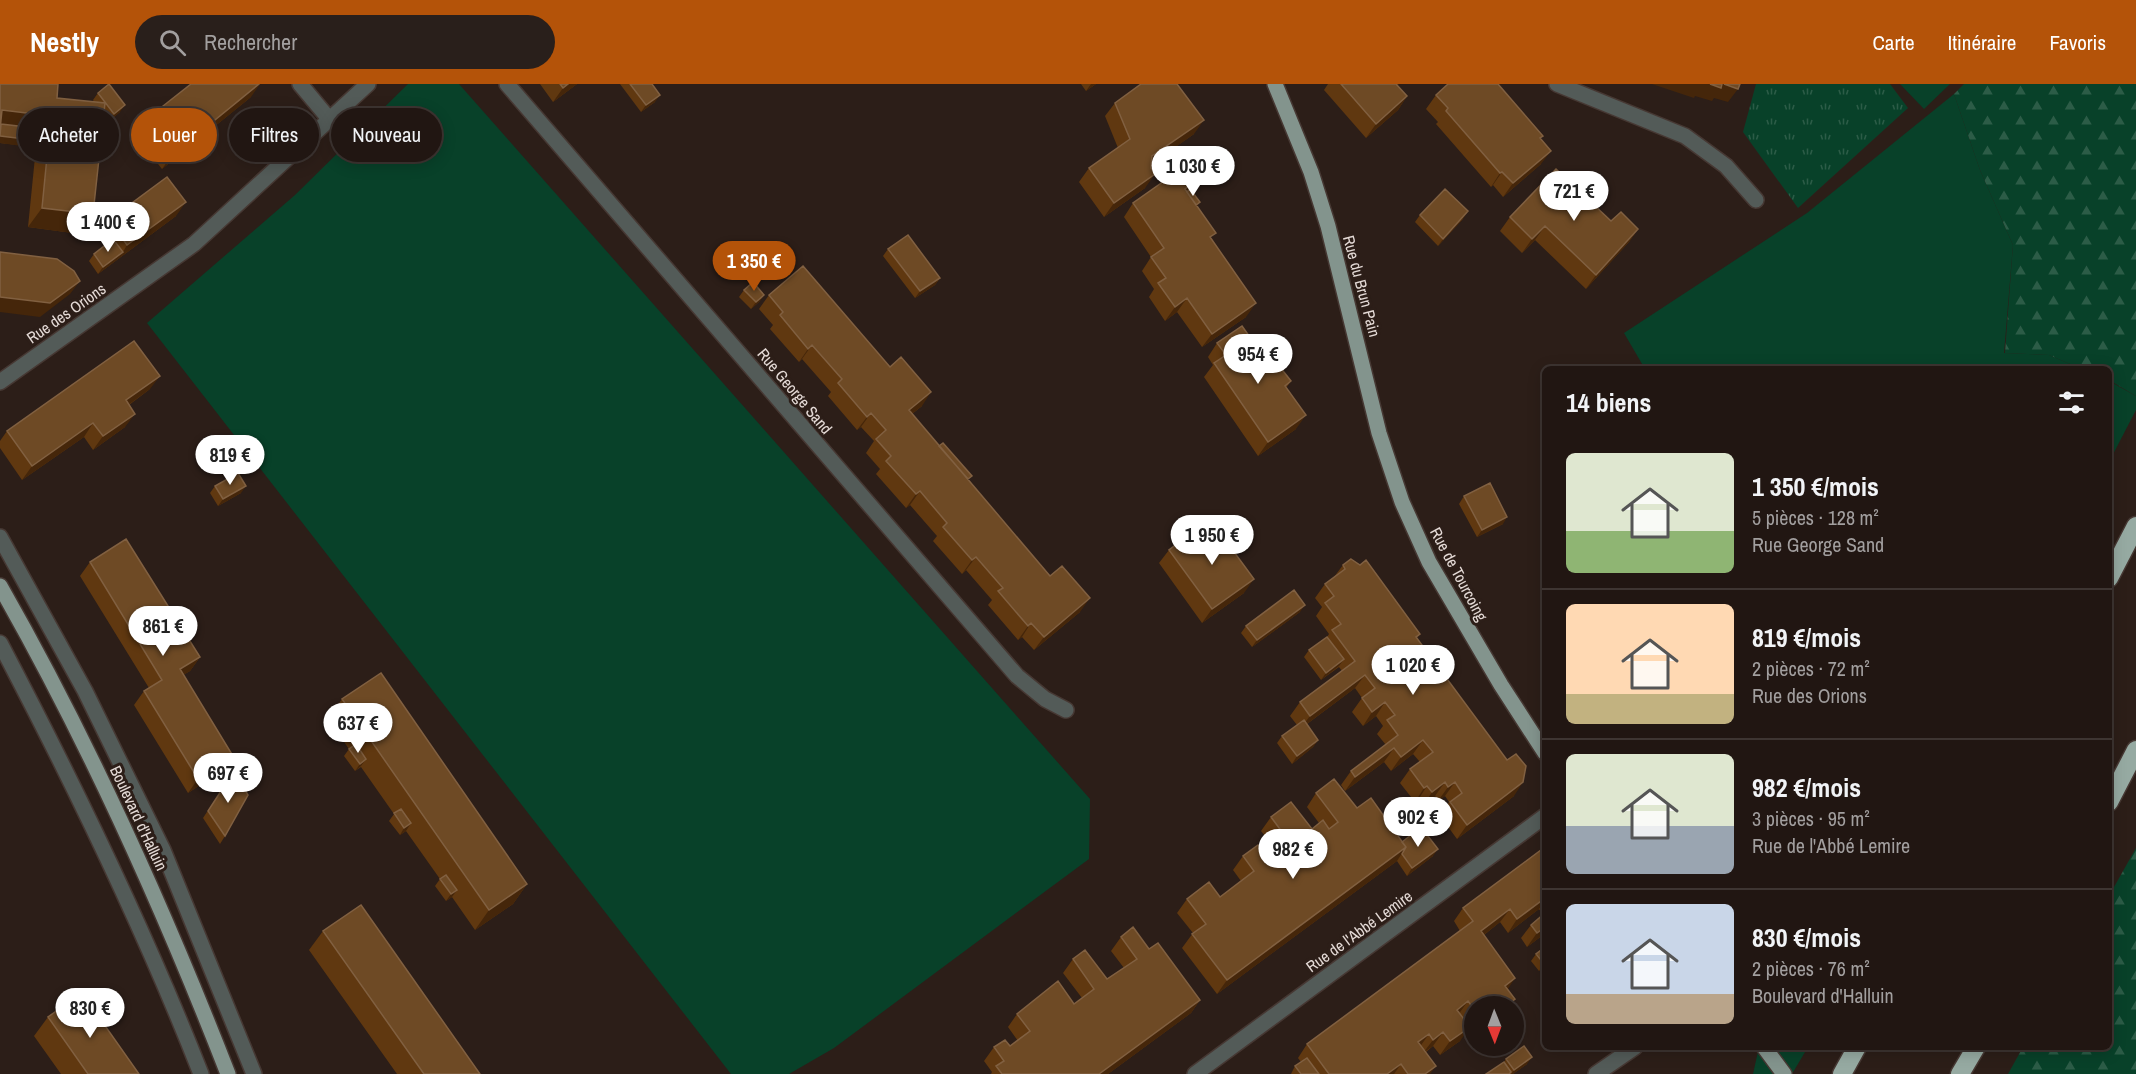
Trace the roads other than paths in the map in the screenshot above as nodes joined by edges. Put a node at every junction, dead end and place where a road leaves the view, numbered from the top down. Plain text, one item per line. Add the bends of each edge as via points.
1 (300, 84) edge
2 (368, 84) edge
3 (507, 84) edge
4 (1275, 84) edge
5 (1557, 84) edge
6 (330, 120) junction
7 (1756, 200) dead end
8 (0, 382) edge
9 (1402, 502) joint
10 (2136, 526) edge
11 (0, 537) edge
12 (2112, 572) edge
13 (0, 586) edge
14 (0, 643) edge
15 (1066, 710) dead end
16 (1542, 749) edge
17 (2136, 750) edge
18 (2112, 796) edge
19 (1542, 818) edge
20 (1631, 1050) edge
21 (1766, 1050) edge
22 (1855, 1050) edge
23 (1974, 1050) edge
24 (201, 1074) edge
25 (228, 1074) edge
26 (254, 1074) edge
27 (1195, 1074) edge
28 (1596, 1074) edge
29 (1784, 1074) edge
30 (1842, 1074) edge
31 (1960, 1074) edge

1 - 6 street
2 - 6 street, Rue des Orions
3 - 15 street, Rue George Sand via 1017,676
4 - 9 main road, Rue du Brun Pain via 1328,226 1379,433
5 - 7 street via 1685,136 1726,166
6 - 8 street, Rue des Orions via 194,244
9 - 16 main road, Rue de Tourcoing via 1439,580
10 - 12 highway
11 - 26 street via 85,691 163,850
13 - 25 main road, Boulevard d'Halluin via 33,643 123,826
14 - 24 street via 93,825 160,969
17 - 18 highway
19 - 27 street, Rue de l'Abbé Lemire
20 - 28 street
21 - 29 main road
22 - 30 highway
23 - 31 highway

